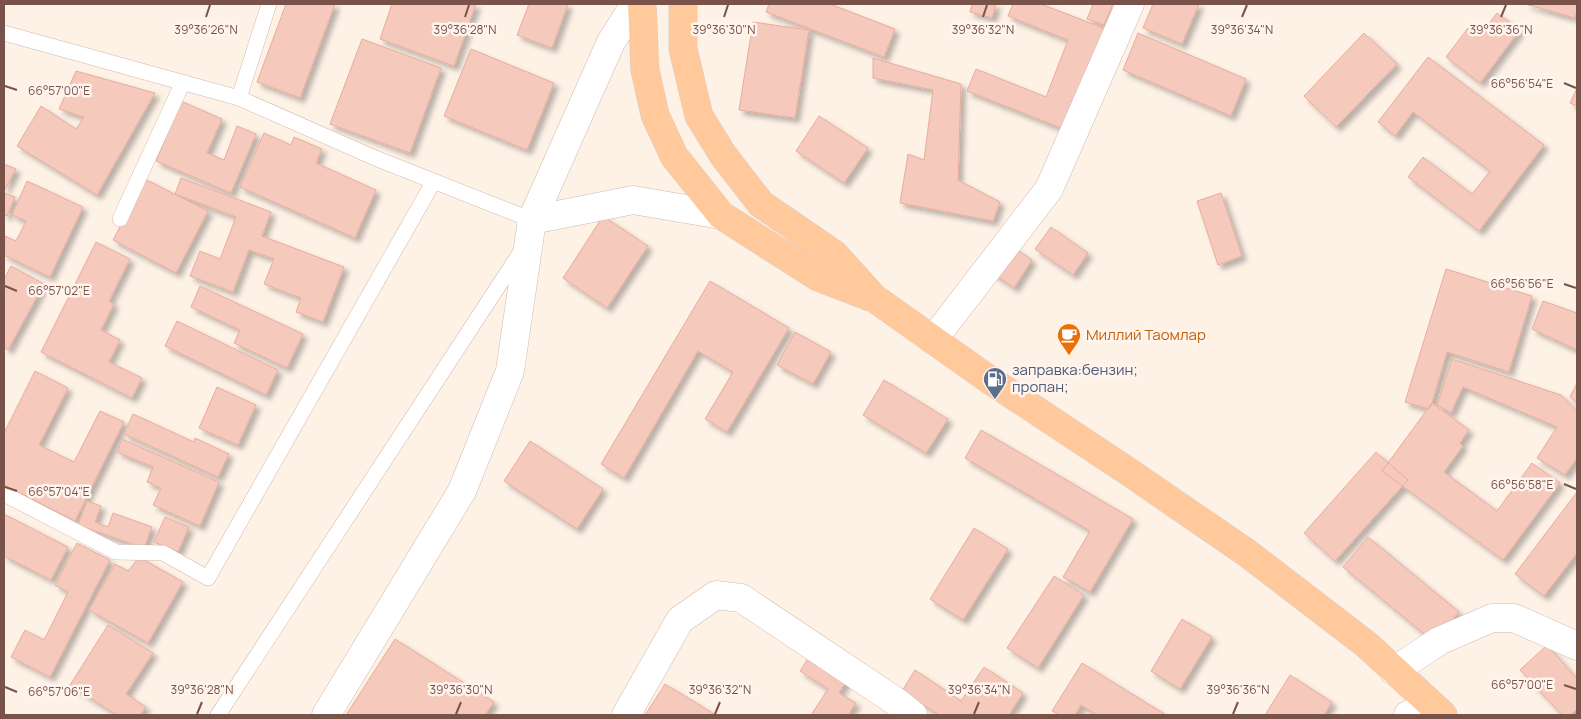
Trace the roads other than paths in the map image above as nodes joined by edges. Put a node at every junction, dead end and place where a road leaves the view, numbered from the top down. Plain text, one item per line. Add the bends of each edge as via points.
1 (269, 4) edge
2 (635, 4) edge
3 (642, 4) edge
4 (683, 4) edge
5 (1130, 4) edge
6 (4, 33) edge
7 (183, 82) junction
8 (239, 98) junction
9 (434, 181) junction
10 (721, 215) junction
11 (120, 219) dead end
12 (532, 220) junction
13 (874, 298) junction
14 (933, 340) junction
15 (4, 494) edge
16 (1577, 646) edge
17 (1394, 671) junction
18 (1427, 711) edge
19 (218, 715) edge
20 (326, 715) edge
21 (626, 715) edge
22 (913, 715) edge

1 - 8 lane
2 - 12 street via 611,42
3 - 10 main road via 646,70 655,114 674,156
4 - 13 main road via 683,49 699,116 723,155 762,204 834,254
5 - 14 street via 1049,189
6 - 7 lane
7 - 8 lane
7 - 11 lane
8 - 9 lane
9 - 12 lane
9 - 15 lane via 208,578 163,553 116,552
10 - 12 street via 633,200
10 - 13 main road via 818,277
12 - 19 lane via 529,240
12 - 20 street via 510,371 462,490
13 - 14 main road
14 - 17 main road via 1247,553 1367,645
16 - 17 street via 1514,618 1492,618 1439,641
17 - 18 main road
21 - 22 street via 680,620 716,595 741,598

